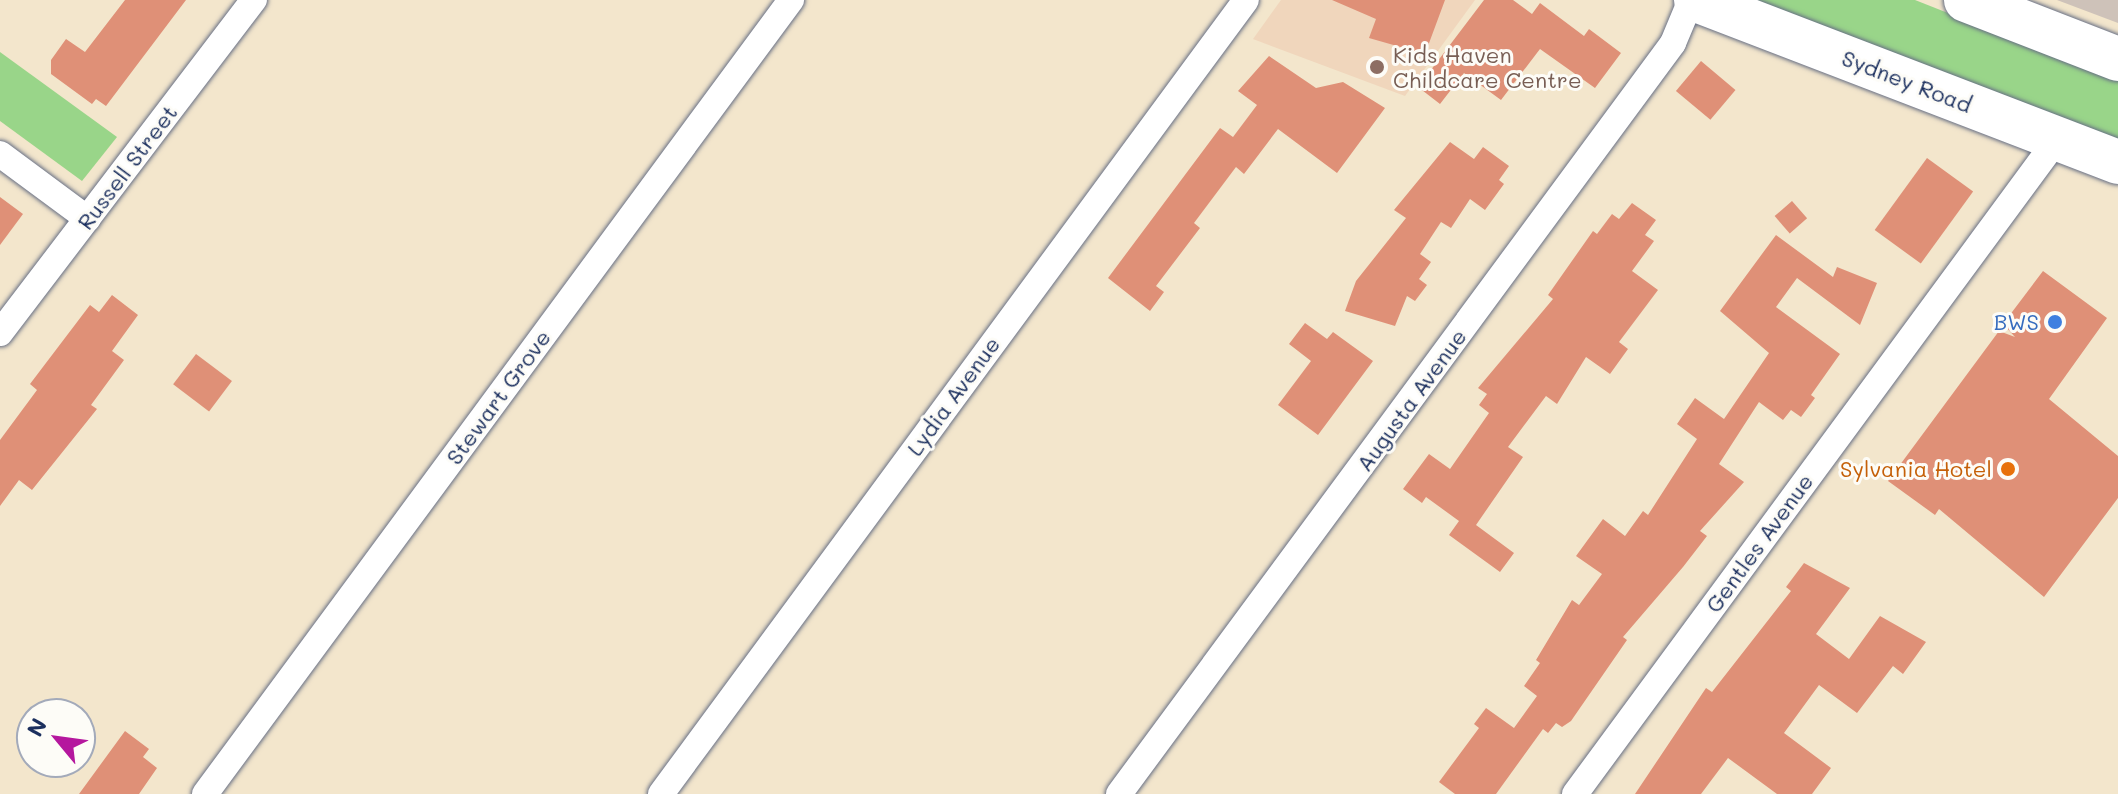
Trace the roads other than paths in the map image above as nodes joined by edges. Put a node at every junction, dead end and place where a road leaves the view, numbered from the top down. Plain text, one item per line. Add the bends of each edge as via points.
1 (254, 0) edge
2 (791, 0) edge
3 (1246, 0) edge
4 (1693, 0) edge
5 (1966, 0) edge
6 (2118, 59) edge
7 (2058, 138) junction
8 (0, 154) edge
9 (2118, 162) edge
10 (88, 219) junction
11 (0, 333) edge
12 (205, 794) edge
13 (661, 794) edge
14 (1119, 794) edge
15 (1575, 794) edge

1 - 10 street, Russell Street
2 - 12 street, Stewart Grove
3 - 13 street, Lydia Avenue
4 - 7 highway, Sydney Road
4 - 14 street, Augusta Avenue via 1673,43
5 - 6 highway
7 - 9 highway, Sydney Road
7 - 15 street, Gentles Avenue
8 - 10 street
10 - 11 street, Russell Street

